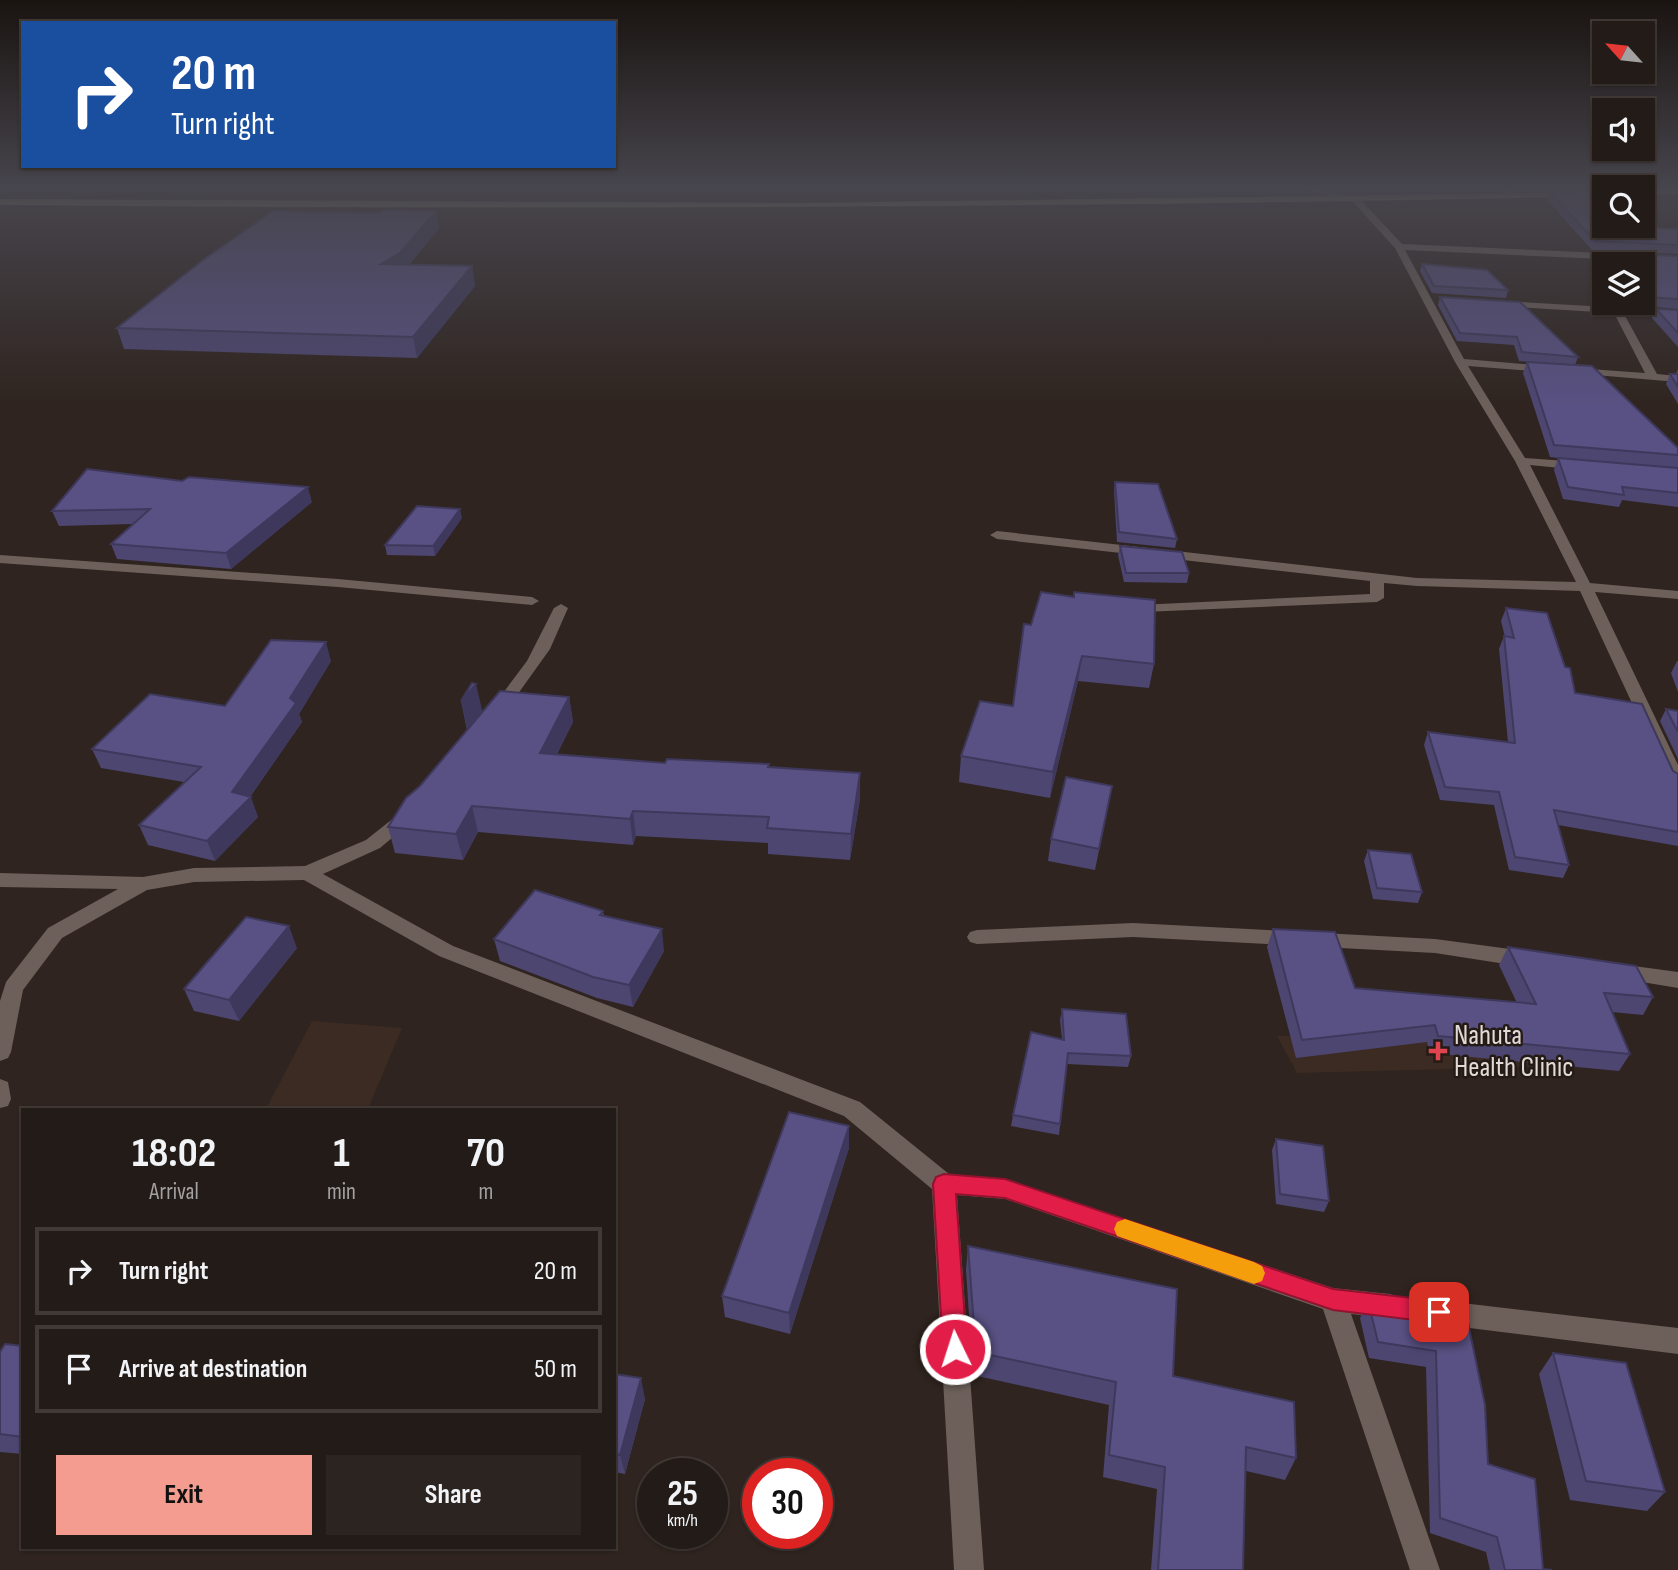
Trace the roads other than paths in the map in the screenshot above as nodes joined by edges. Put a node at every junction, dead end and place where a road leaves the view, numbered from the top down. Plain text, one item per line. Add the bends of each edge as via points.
1 (1408, 260) edge
2 (1496, 303) edge
3 (1592, 309) edge
4 (1655, 312) edge
5 (1678, 314) edge
6 (1620, 315) edge
7 (1460, 362) junction
8 (1653, 377) junction
9 (1678, 379) edge
10 (1521, 461) junction
11 (1599, 468) edge
12 (997, 535) dead end
13 (0, 559) edge
14 (1377, 578) junction
15 (1585, 587) junction
16 (1678, 595) edge
17 (532, 601) dead end
18 (561, 608) dead end
19 (1143, 608) edge
20 (485, 725) edge
21 (1678, 783) edge
22 (419, 806) edge
23 (307, 873) junction
24 (0, 880) edge
25 (142, 884) junction
26 (977, 937) dead end
27 (1543, 961) edge
28 (1597, 969) edge
29 (1678, 980) edge
30 (0, 1052) edge
31 (0, 1088) edge
32 (0, 1099) edge
33 (944, 1184) junction
34 (1333, 1300) junction
35 (1678, 1341) edge
36 (969, 1570) edge
37 (1425, 1570) edge

1 - 7 street via 1435,300
2 - 3 street
4 - 5 street
6 - 8 street
7 - 8 street
7 - 10 street
8 - 9 street
10 - 11 street
10 - 15 street
12 - 14 street
13 - 17 street
14 - 15 street
14 - 19 street via 1377,597
15 - 16 street
15 - 21 street
18 - 20 street via 535,665
22 - 23 street via 373,844
23 - 25 street via 194,875
23 - 33 street via 446,951 852,1109
24 - 25 street
25 - 30 street via 55,933 13,988
26 - 27 street via 1133,930 1435,946
28 - 29 street
31 - 32 street
33 - 34 street via 1005,1189
33 - 36 street
34 - 35 street
34 - 37 street

